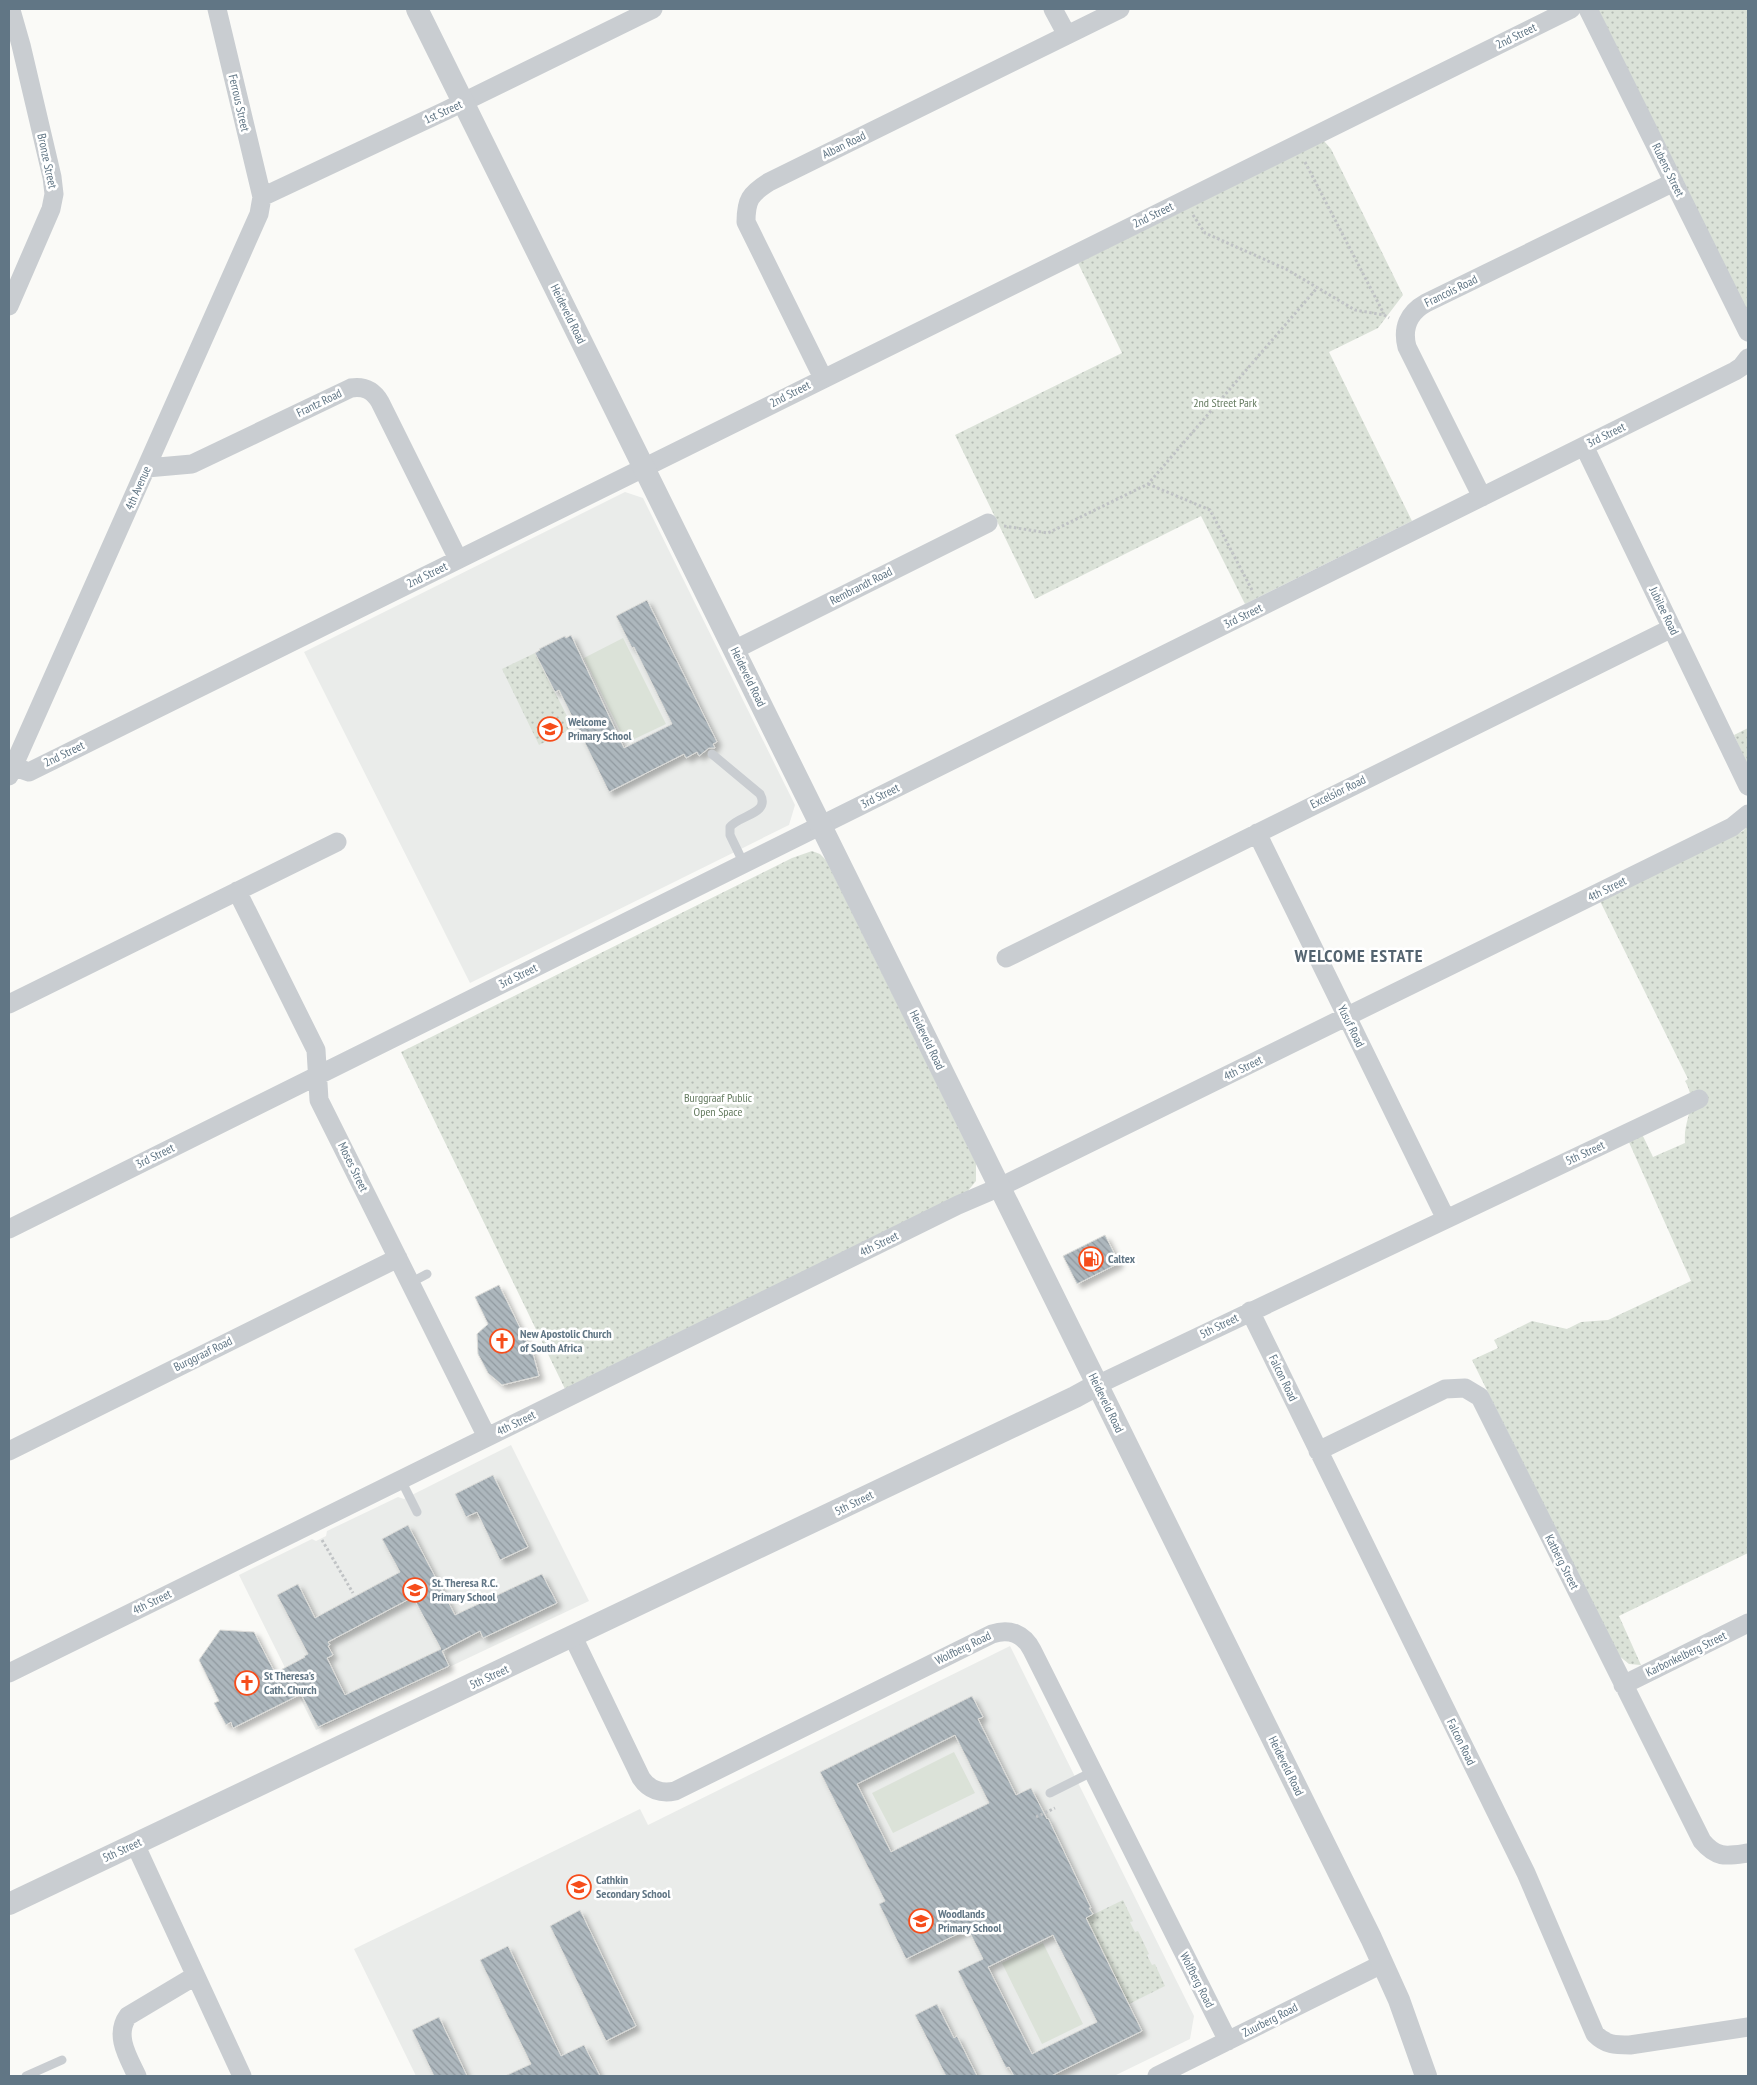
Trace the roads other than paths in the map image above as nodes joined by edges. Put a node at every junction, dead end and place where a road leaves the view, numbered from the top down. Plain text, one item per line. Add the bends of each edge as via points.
1 (217, 9) edge
2 (417, 9) edge
3 (653, 9) edge
4 (1053, 9) edge
5 (1120, 9) edge
6 (1571, 9) edge
7 (1588, 9) edge
8 (12, 10) edge
9 (620, 16) edge
10 (1067, 35) junction
11 (464, 102) junction
12 (1674, 182) junction
13 (262, 197) junction
14 (9, 306) edge
15 (1748, 332) edge
16 (1748, 358) edge
17 (822, 378) junction
18 (1584, 446) junction
19 (147, 468) junction
20 (644, 468) junction
21 (1482, 497) junction
22 (988, 523) road end
23 (458, 560) junction
24 (1672, 628) junction
25 (734, 650) junction
26 (712, 754) dead end
27 (10, 770) edge
28 (1746, 782) edge
29 (1748, 814) edge
30 (820, 826) junction
31 (1257, 833) junction
32 (337, 842) dead end
33 (744, 864) junction
34 (237, 891) junction
35 (1006, 958) dead end
36 (9, 1004) edge
37 (1347, 1017) junction
38 (318, 1075) junction
39 (1699, 1099) dead end
40 (1000, 1187) junction
41 (1446, 1219) junction
42 (9, 1229) edge
43 (398, 1258) junction
44 (1250, 1311) junction
45 (1098, 1385) junction
46 (487, 1437) junction
47 (9, 1451) edge
48 (1318, 1451) junction
49 (401, 1480) junction
50 (417, 1512) dead end
51 (1748, 1623) edge
52 (573, 1637) junction
53 (9, 1673) edge
54 (1624, 1685) junction
55 (1092, 1772) junction
56 (1050, 1793) dead end
57 (135, 1844) junction
58 (1748, 1853) edge
59 (9, 1904) edge
60 (1382, 1964) junction
61 (195, 1976) junction
62 (1748, 2027) edge
63 (1228, 2041) junction
64 (62, 2060) dead end
65 (26, 2076) edge
66 (137, 2076) edge
67 (242, 2076) edge
68 (1157, 2076) edge
69 (1426, 2076) edge

1 - 13 street, Ferrous Street
2 - 11 street, Heideveld Road
3 - 9 street, 1st Street
4 - 10 street
5 - 10 street, Alban Road
6 - 17 street, 2nd Street
7 - 12 street, Rubens Street
8 - 14 street, Bronze Street via 54,194 46,224
9 - 11 street, 1st Street
10 - 17 street, Alban Road via 769,182 747,203 746,222
11 - 13 street, 1st Street
11 - 20 street, Heideveld Road
12 - 15 street, Rubens Street
12 - 21 street, Francois Road via 1419,307 1409,318 1405,330 1407,347
13 - 19 street, 4th Avenue via 254,228
16 - 18 street, 3rd Street via 1735,371
17 - 20 street, 2nd Street
18 - 21 street, 3rd Street
18 - 24 street, Jubilee Road
19 - 23 street, Frantz Road via 192,464 351,388 366,388 377,396
19 - 27 street, 4th Avenue
20 - 23 street, 2nd Street
20 - 25 street, Heideveld Road
21 - 30 street, 3rd Street
22 - 25 street, Rembrandt Road
23 - 27 street, 2nd Street via 29,772
24 - 28 street, Jubilee Road
24 - 31 street, Excelsior Road
25 - 30 street, Heideveld Road
26 - 33 lane via 762,798 759,809 730,827 730,835
29 - 37 street, 4th Street via 1732,827
30 - 33 street, 3rd Street
30 - 40 street, Heideveld Road
31 - 35 street, Excelsior Road
31 - 37 street, Yusuf Road
32 - 34 street
33 - 38 street, 3rd Street
34 - 36 street
34 - 38 street, Moses Street via 316,1050
37 - 40 street, 4th Street
37 - 41 street, Yusuf Road
38 - 42 street, 3rd Street
38 - 43 street, Moses Street via 319,1100
39 - 41 street, 5th Street
40 - 45 street, Heideveld Road
40 - 46 street, 4th Street
41 - 44 street, 5th Street
43 - 46 street, Moses Street via 418,1278
43 - 47 street, Burggraaf Road
44 - 45 street, 5th Street
44 - 48 street, Falcon Road
45 - 52 street, 5th Street
45 - 60 street, Heideveld Road
46 - 49 street, 4th Street
48 - 54 street, Katberg Street via 1445,1390 1465,1388 1474,1392 1480,1397
48 - 62 street, Falcon Road via 1526,1873 1595,2034 1613,2046
49 - 50 lane
49 - 53 street, 4th Street
51 - 54 street, Karbonkelberg Street
52 - 55 street, Wolfberg Road via 641,1778 646,1786 658,1792 675,1791 992,1634 1006,1631 1022,1636 1028,1643
52 - 57 street, 5th Street
54 - 58 street, Katberg Street via 1702,1841 1714,1853 1724,1856
55 - 56 lane
55 - 63 street, Wolfberg Road
57 - 59 street, 5th Street
57 - 61 street
60 - 63 street, Zuurberg Road
60 - 69 street, Heideveld Road via 1400,2000
61 - 66 street via 128,2016 123,2023 123,2044
61 - 67 street
63 - 68 street, Zuurberg Road
64 - 65 lane

